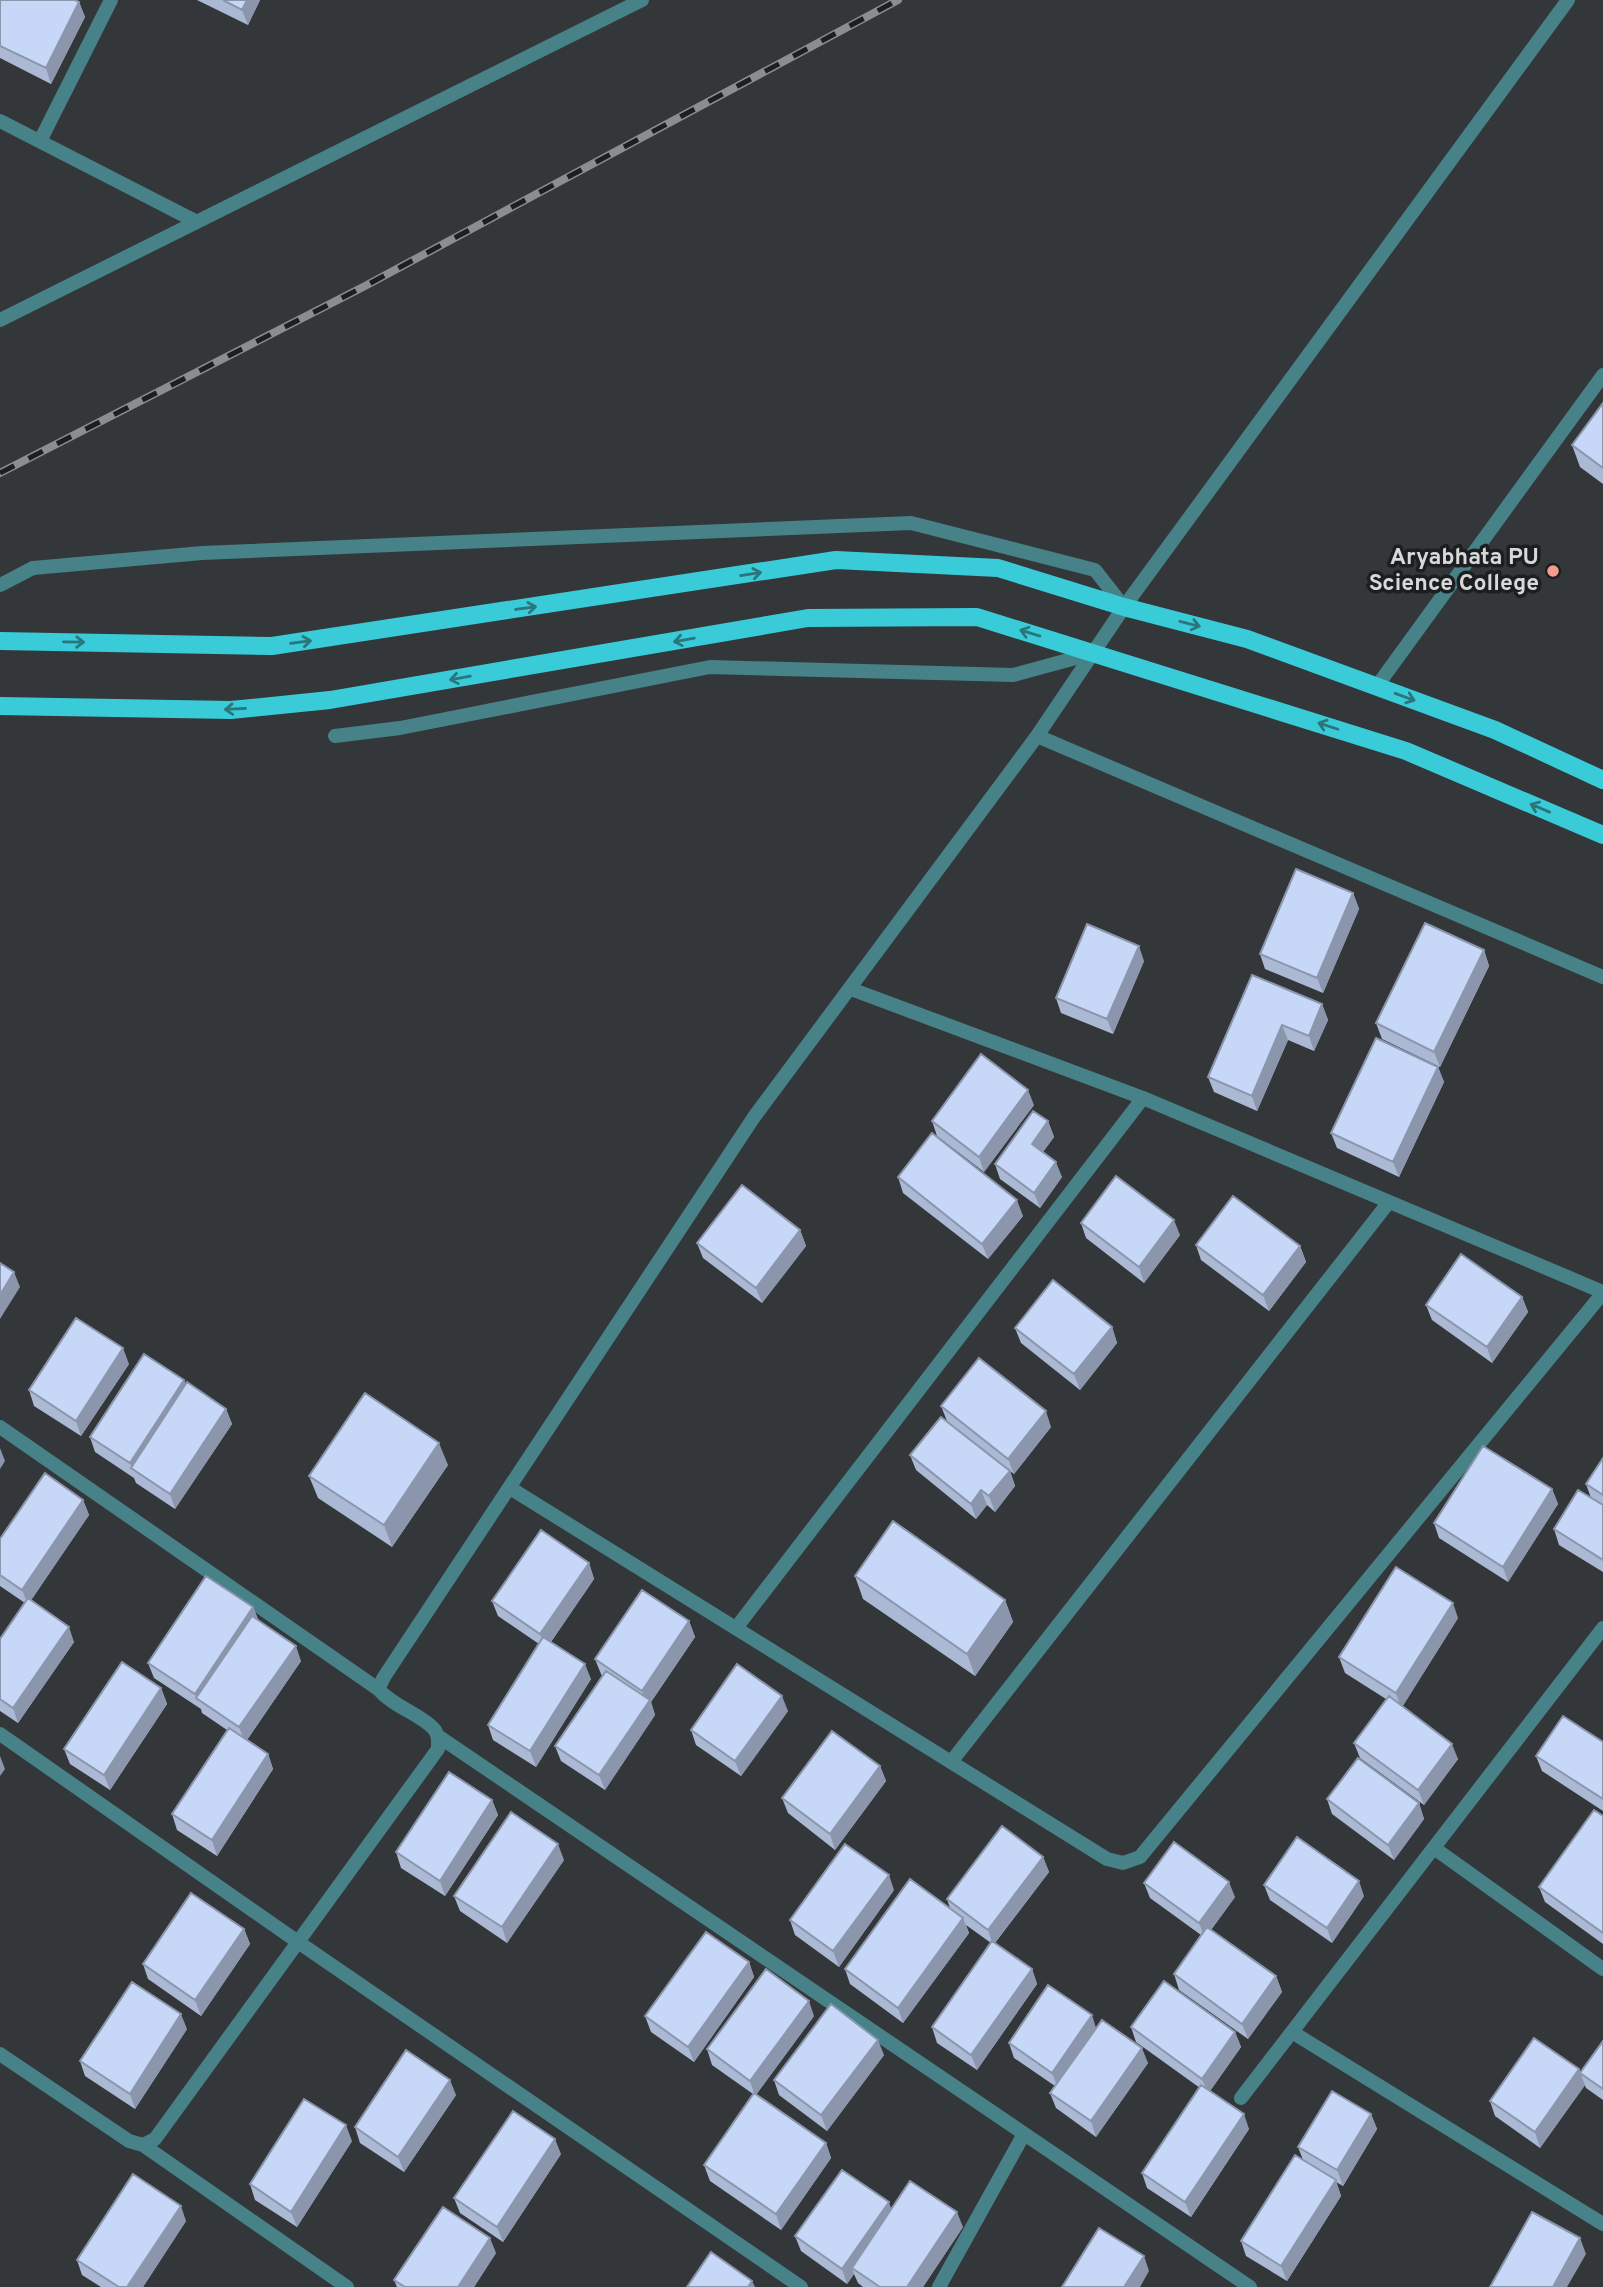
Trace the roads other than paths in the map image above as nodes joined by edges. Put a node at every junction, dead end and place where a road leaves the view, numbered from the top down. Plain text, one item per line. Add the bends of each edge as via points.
1 (111, 0) edge
2 (642, 0) edge
3 (1567, 0) edge
4 (0, 121) edge
5 (40, 141) junction
6 (197, 222) junction
7 (0, 320) edge
8 (1603, 375) edge
9 (0, 585) edge
10 (1124, 607) junction
11 (3, 641) edge
12 (1096, 653) junction
13 (1377, 687) junction
14 (0, 706) edge
15 (335, 736) dead end
16 (1037, 736) junction
17 (1603, 780) edge
18 (1603, 835) edge
19 (1603, 977) edge
20 (851, 989) junction
21 (1143, 1098) junction
22 (1389, 1202) junction
23 (1603, 1292) edge
24 (0, 1427) edge
25 (510, 1488) junction
26 (736, 1628) junction
27 (1603, 1628) edge
28 (378, 1689) junction
29 (0, 1734) edge
30 (438, 1736) junction
31 (951, 1762) junction
32 (1434, 1848) junction
33 (298, 1942) junction
34 (1603, 1969) edge
35 (1292, 2032) junction
36 (0, 2054) edge
37 (1241, 2098) dead end
38 (1024, 2134) junction
39 (143, 2145) junction
40 (1603, 2224) edge
41 (347, 2287) edge
42 (802, 2287) edge
43 (939, 2287) edge
44 (1250, 2287) edge

1 - 5 street
2 - 6 street
3 - 10 street
4 - 5 street
5 - 6 street
6 - 7 street
8 - 13 street
9 - 10 street via 33,568 202,553 911,523 1095,570
11 -> 10 main road via 272,646 836,560 998,568
10 - 12 street
10 -> 13 main road via 1247,639
12 -> 14 main road via 977,617 808,618 330,701 231,710
12 - 15 street via 1013,675 710,667 400,728
12 - 16 street
18 -> 12 main road via 1406,751
13 -> 17 main road via 1495,730
16 - 19 street
16 - 20 street
20 - 21 street
20 - 25 street via 754,1117
21 - 22 street
21 - 26 street
22 - 23 street
22 - 31 street
23 - 31 street via 1140,1857 1123,1863 1107,1858
24 - 28 street
25 - 26 street
25 - 28 street
26 - 31 street
27 - 32 street
28 - 30 street
29 - 33 street
30 - 33 street via 438,1749
30 - 38 street
32 - 34 street
32 - 35 street
33 - 39 street via 155,2139
33 - 42 street
35 - 37 street
35 - 40 street
36 - 39 street via 129,2141
38 - 43 street
38 - 44 street
39 - 41 street

